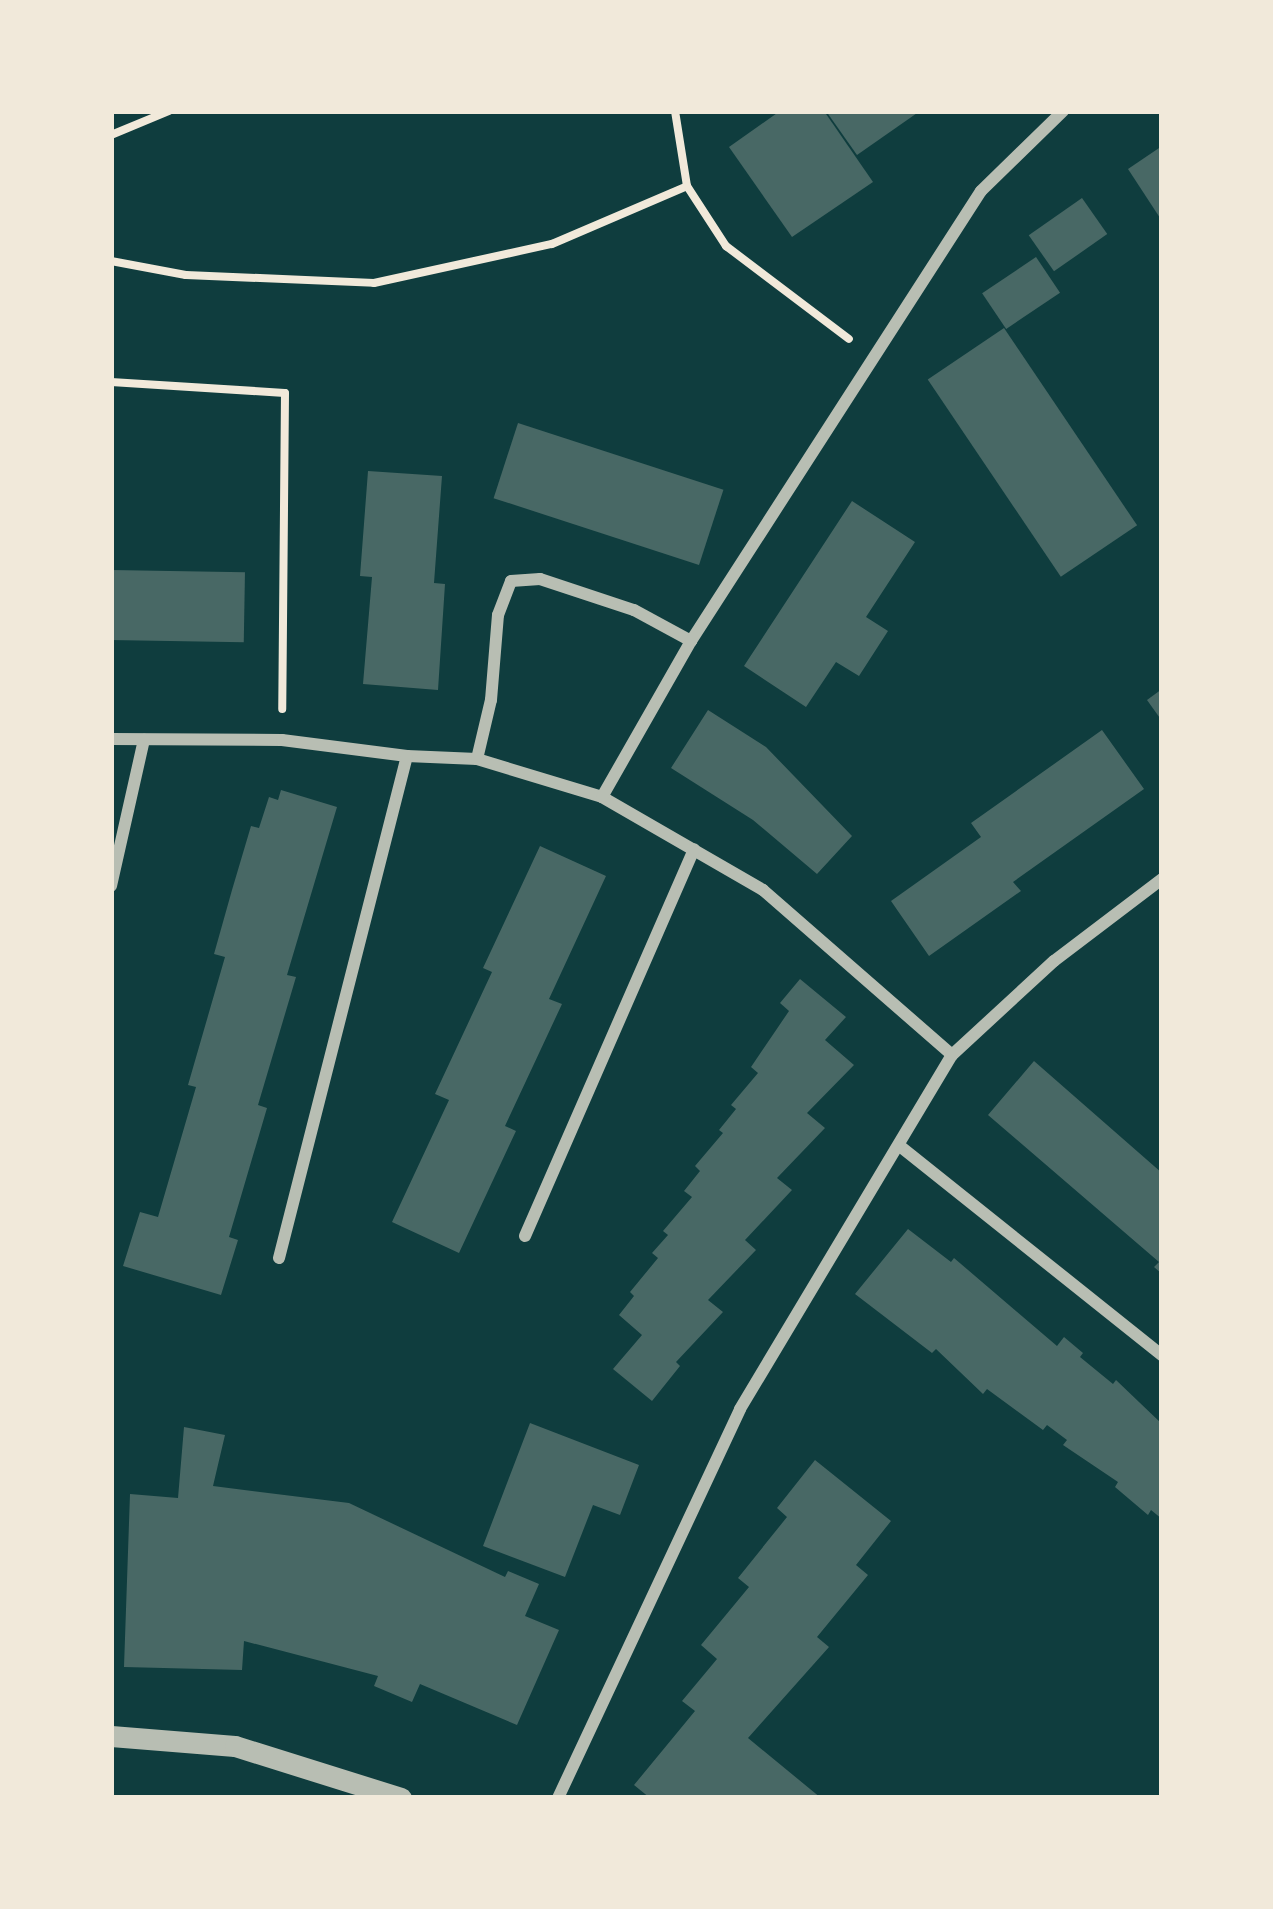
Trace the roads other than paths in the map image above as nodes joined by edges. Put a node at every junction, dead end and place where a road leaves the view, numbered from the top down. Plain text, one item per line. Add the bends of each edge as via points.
1 (1063, 111) edge
2 (692, 641) junction
3 (111, 739) edge
4 (143, 740) junction
5 (407, 757) junction
6 (477, 759) junction
7 (602, 797) junction
8 (694, 848) junction
9 (1162, 879) edge
10 (111, 886) edge
11 (952, 1055) junction
12 (901, 1147) junction
13 (525, 1236) dead end
14 (279, 1258) dead end
15 (1162, 1355) edge
16 (111, 1736) edge
17 (401, 1798) edge
18 (558, 1798) edge

1 - 2 street via 981,191
2 - 6 street via 634,610 540,579 511,581 497,615
2 - 7 street
3 - 4 street
4 - 5 street via 282,740
4 - 10 street
5 - 6 street
5 - 14 street
6 - 7 street
7 - 8 street
8 - 11 street via 763,890
8 - 13 street
9 - 11 street via 1054,961
11 - 12 street
12 - 15 street
12 - 18 street via 740,1409
16 - 17 street via 235,1746

